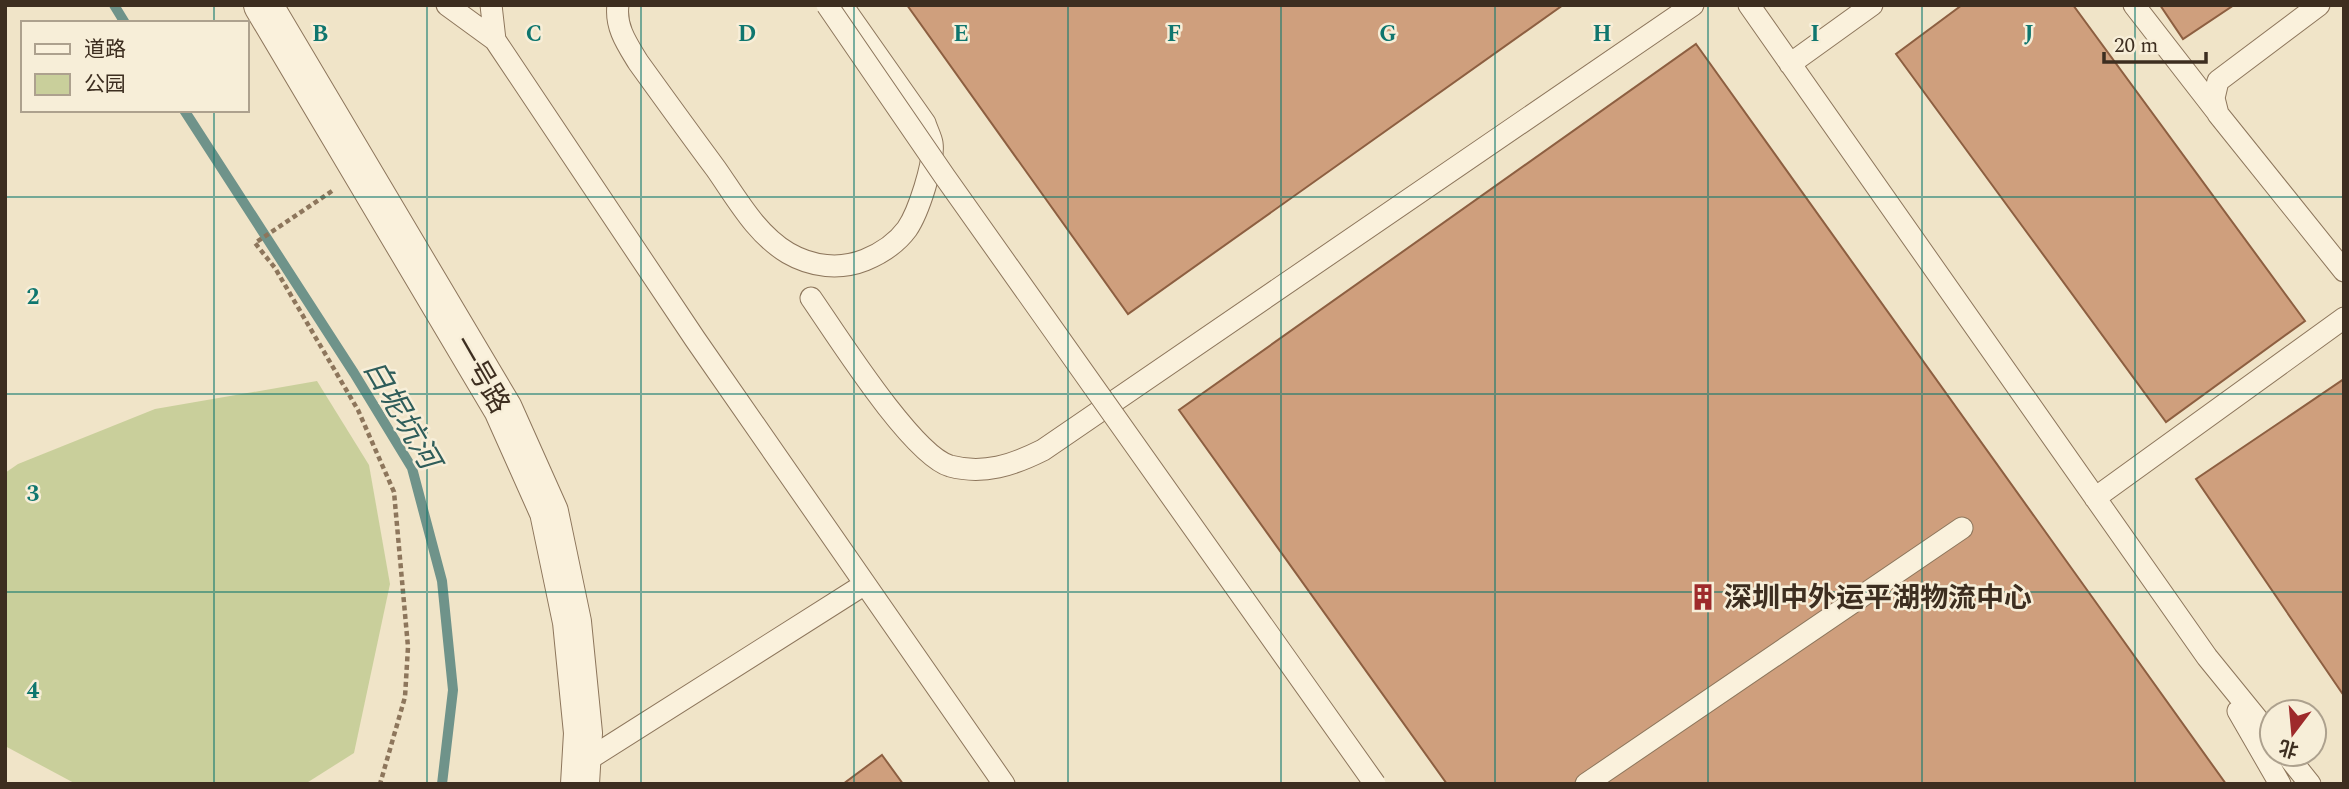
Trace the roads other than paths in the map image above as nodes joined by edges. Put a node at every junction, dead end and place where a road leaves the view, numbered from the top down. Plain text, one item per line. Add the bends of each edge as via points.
1 (263, 5) edge
2 (447, 5) edge
3 (491, 5) edge
4 (618, 5) edge
5 (827, 5) edge
6 (842, 5) edge
7 (1693, 5) edge
8 (1749, 5) edge
9 (1872, 5) edge
10 (2134, 5) edge
11 (2319, 5) edge
12 (495, 40) junction
13 (1790, 64) junction
14 (2218, 114) junction
15 (2344, 271) edge
16 (811, 298) dead end
17 (2344, 318) edge
18 (2095, 498) junction
19 (1962, 528) dead end
20 (865, 584) junction
21 (2207, 657) junction
22 (2258, 720) edge
23 (2297, 768) edge
24 (580, 774) edge
25 (1003, 784) edge
26 (1375, 784) edge
27 (1587, 784) edge
28 (2280, 784) edge
29 (2310, 784) edge

1 - 24 street, 一号路 via 503,409 549,512 572,622 583,733
2 - 12 lane
3 - 12 lane
4 - 6 lane via 621,32 638,62 760,230 788,253 808,262 849,266 885,251 900,239 911,222 932,145 925,123
5 - 26 lane, bridge
7 - 16 lane via 1043,450 1015,464 979,471 947,465 910,436
8 - 13 lane
9 - 13 lane
10 - 14 lane
11 - 14 lane via 2218,81 2214,98
12 - 20 lane
13 - 18 lane
14 - 15 lane
17 - 18 lane
18 - 21 lane
19 - 27 lane
20 - 24 lane
20 - 25 lane
21 - 22 lane
21 - 28 lane
23 - 29 lane

